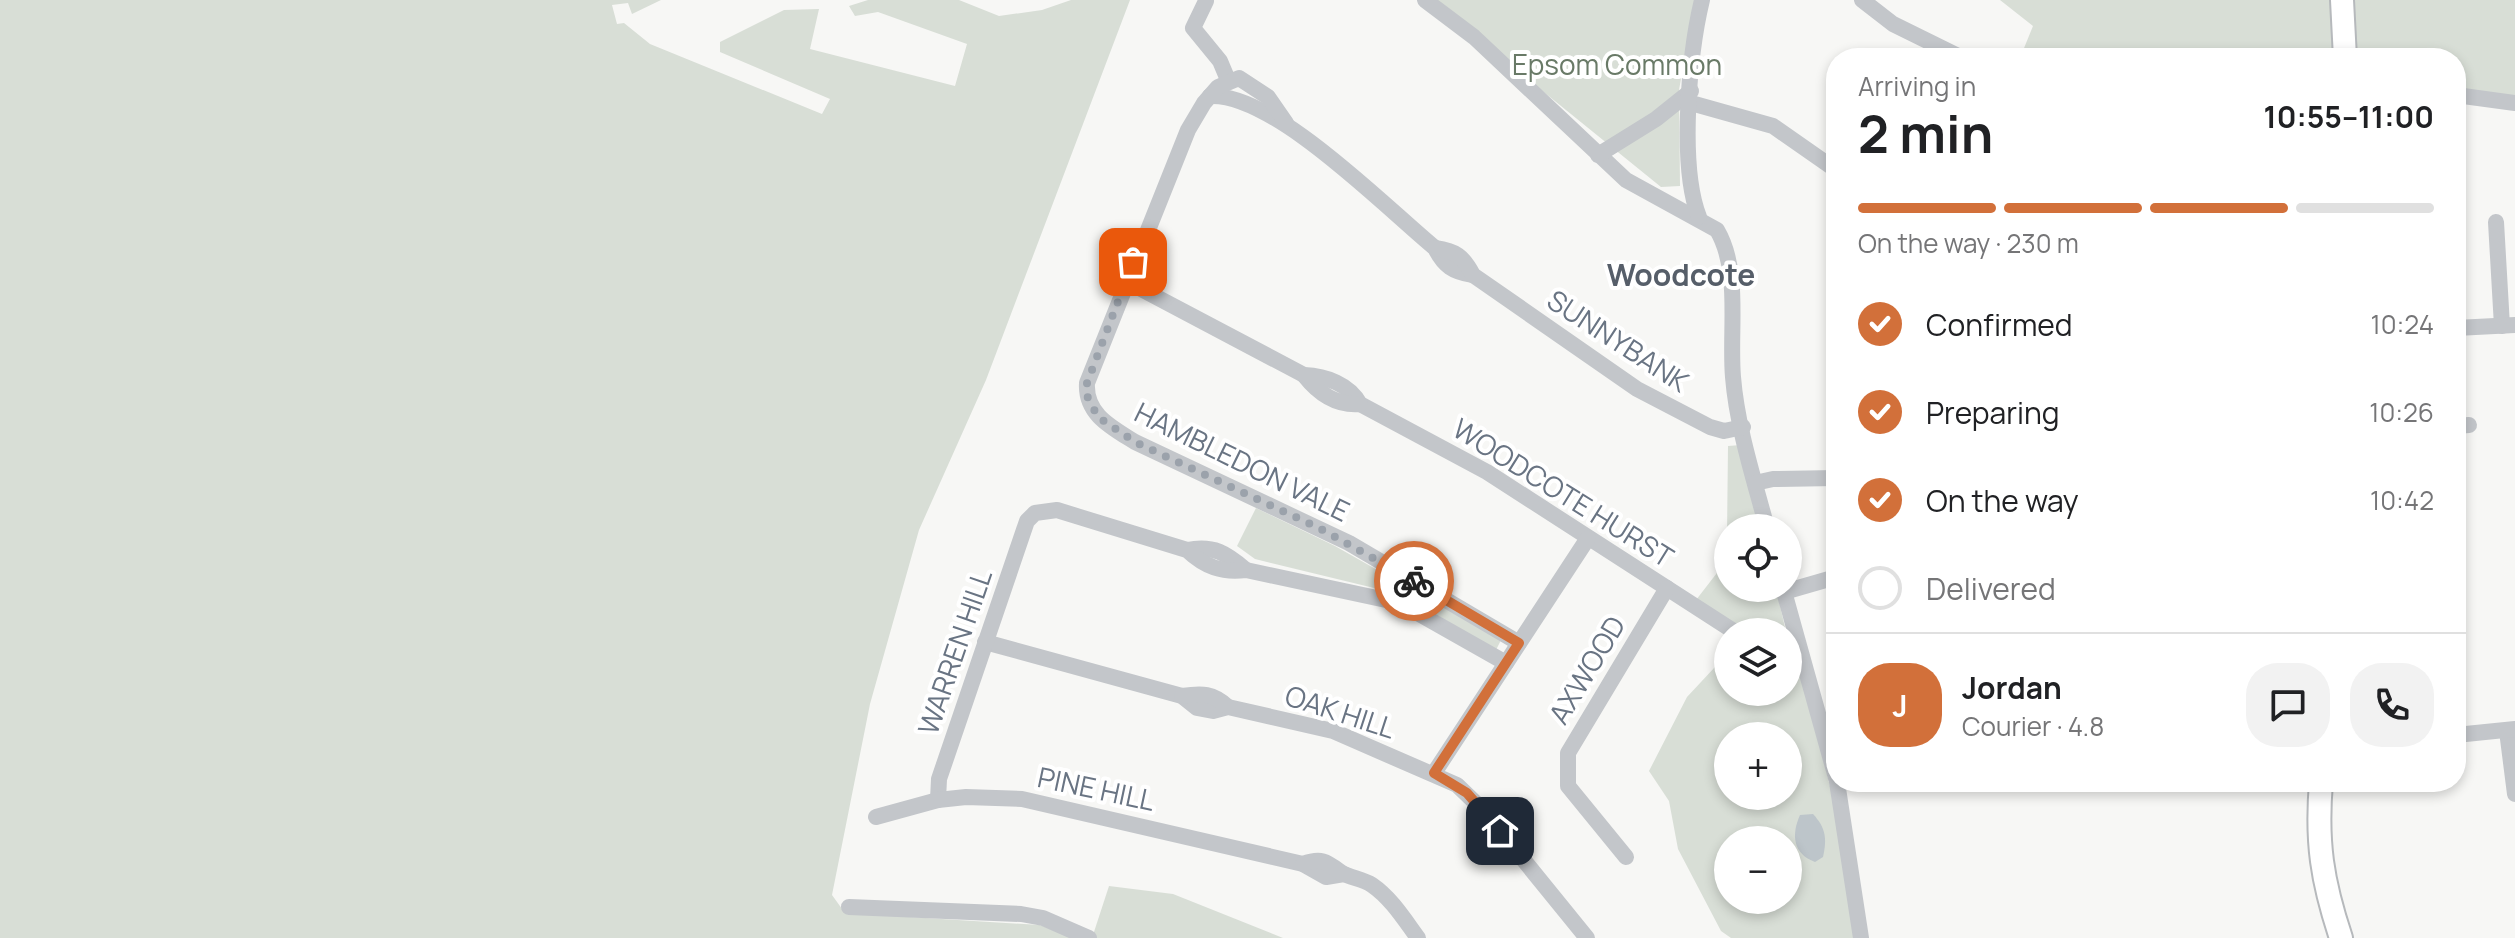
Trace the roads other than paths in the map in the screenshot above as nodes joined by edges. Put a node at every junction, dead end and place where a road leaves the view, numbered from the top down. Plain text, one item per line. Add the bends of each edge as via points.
1 (1425, 0) edge
2 (1702, 0) edge
3 (1862, 0) edge
4 (2342, 0) edge
5 (1206, 1) edge
6 (1941, 48) edge
7 (2344, 48) edge
8 (1228, 80) junction
9 (1210, 96) junction
10 (2466, 96) edge
11 (1691, 97) junction
12 (2515, 103) edge
13 (1286, 123) junction
14 (1598, 155) junction
15 (1826, 163) edge
16 (1699, 217) junction
17 (2496, 222) dead end
18 (1126, 281) junction
19 (2508, 325) edge
20 (2466, 327) edge
21 (1743, 427) junction
22 (1826, 479) edge
23 (1755, 483) junction
24 (1763, 514) edge
25 (1588, 538) junction
26 (1826, 580) edge
27 (1802, 586) edge
28 (1667, 588) junction
29 (1787, 602) edge
30 (1714, 618) edge
31 (985, 642) junction
32 (1519, 643) junction
33 (1804, 662) joint
34 (1506, 663) junction
35 (2511, 730) edge
36 (2466, 734) edge
37 (1826, 743) edge
38 (1434, 773) junction
39 (1838, 792) edge
40 (2320, 792) edge
41 (2515, 794) edge
42 (938, 800) junction
43 (876, 817) dead end
44 (1626, 857) dead end
45 (849, 907) dead end
46 (1089, 938) edge
47 (1418, 938) edge
48 (1587, 938) edge
49 (1861, 938) edge
50 (2341, 938) edge

1 - 14 street via 1506,65
2 - 11 street
3 - 6 street
4 - 7 highway
5 - 8 street via 1193,28
8 - 9 street
8 - 13 street, SUNNYBANK via 1251,83
9 - 13 street, SUNNYBANK via 1236,97
9 - 18 street via 1174,157
10 - 12 street
11 - 14 street
11 - 15 street via 1773,126
11 - 16 street via 1687,173
13 - 21 street, SUNNYBANK via 1435,248 1453,250 1473,275 1637,389 1710,427
14 - 16 street via 1655,198
16 - 21 street via 1717,230 1728,258 1733,379
17 - 19 street
18 - 25 street, WOODCOTE HURST via 1304,375 1315,389 1341,404 1360,404 1487,472
18 - 32 street, HAMBLEDON VALE via 1087,383 1091,406 1107,425 1349,543
19 - 20 street
21 - 23 street
22 - 23 street
23 - 24 street
25 - 28 street, WOODCOTE HURST
25 - 32 street
26 - 27 street
28 - 30 street, WOODCOTE HURST
28 - 44 street, AXWOOD via 1577,735 1567,761 1568,786
29 - 33 street
31 - 34 street, WARREN HILL via 1027,521 1035,513 1057,510 1187,550 1207,546 1227,553 1246,570 1400,603
31 - 38 street, OAK HILL via 1182,696 1197,708 1228,707 1333,731
31 - 42 street, WARREN HILL via 939,779
32 - 34 street
33 - 37 street
34 - 38 street
35 - 36 street
35 - 41 street
38 - 48 street, OAK HILL via 1457,785 1483,810
39 - 49 street
40 - 50 highway via 2321,875
42 - 43 street, PINE HILL
42 - 47 street, PINE HILL via 1022,799 1084,810 1303,864 1326,877 1344,874 1378,889
45 - 46 street via 1021,914

